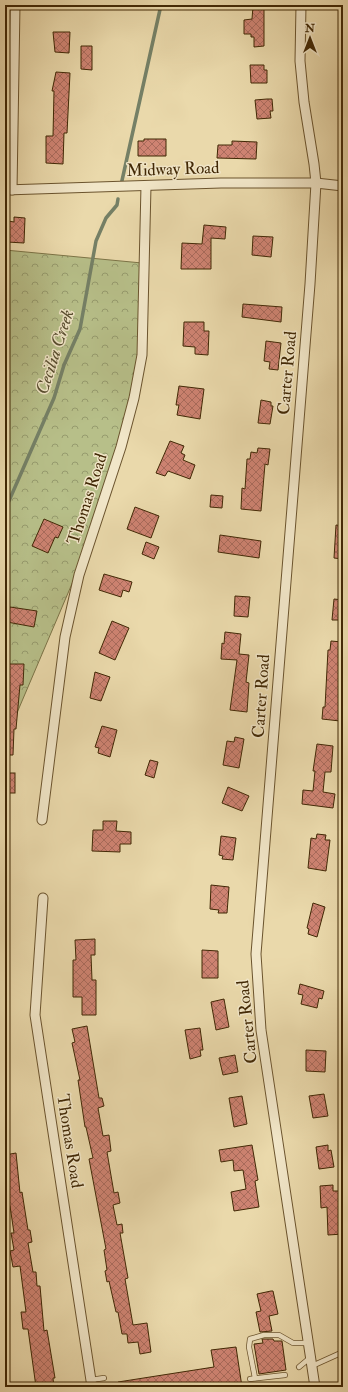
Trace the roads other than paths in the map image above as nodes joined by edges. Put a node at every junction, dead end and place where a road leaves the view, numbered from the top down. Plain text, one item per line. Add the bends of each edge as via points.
1 (15, 5) edge
2 (301, 5) edge
3 (316, 184) junction
4 (146, 186) junction
5 (343, 186) edge
6 (8, 190) edge
7 (42, 820) dead end
8 (42, 898) dead end
9 (309, 1343) junction
10 (342, 1353) edge
11 (343, 1360) edge
12 (312, 1362) junction
13 (299, 1367) dead end
14 (285, 1375) dead end
15 (104, 1378) dead end
16 (92, 1384) edge
17 (316, 1387) edge

1 - 6 street
2 - 3 street, Carter Road via 300,61
3 - 4 street, Midway Road via 221,183
3 - 5 street, Midway Road
3 - 9 street, Carter Road via 256,954 261,1030
4 - 6 street, Midway Road
4 - 7 street, Thomas Road via 142,355 121,447 79,575 65,637
8 - 16 street, Thomas Road via 35,1015
9 - 12 street, Carter Road
9 - 14 lane via 293,1343 279,1335 264,1335 250,1339 252,1379
10 - 11 lane
10 - 12 lane
12 - 13 lane
12 - 17 street, Carter Road
15 - 16 lane

